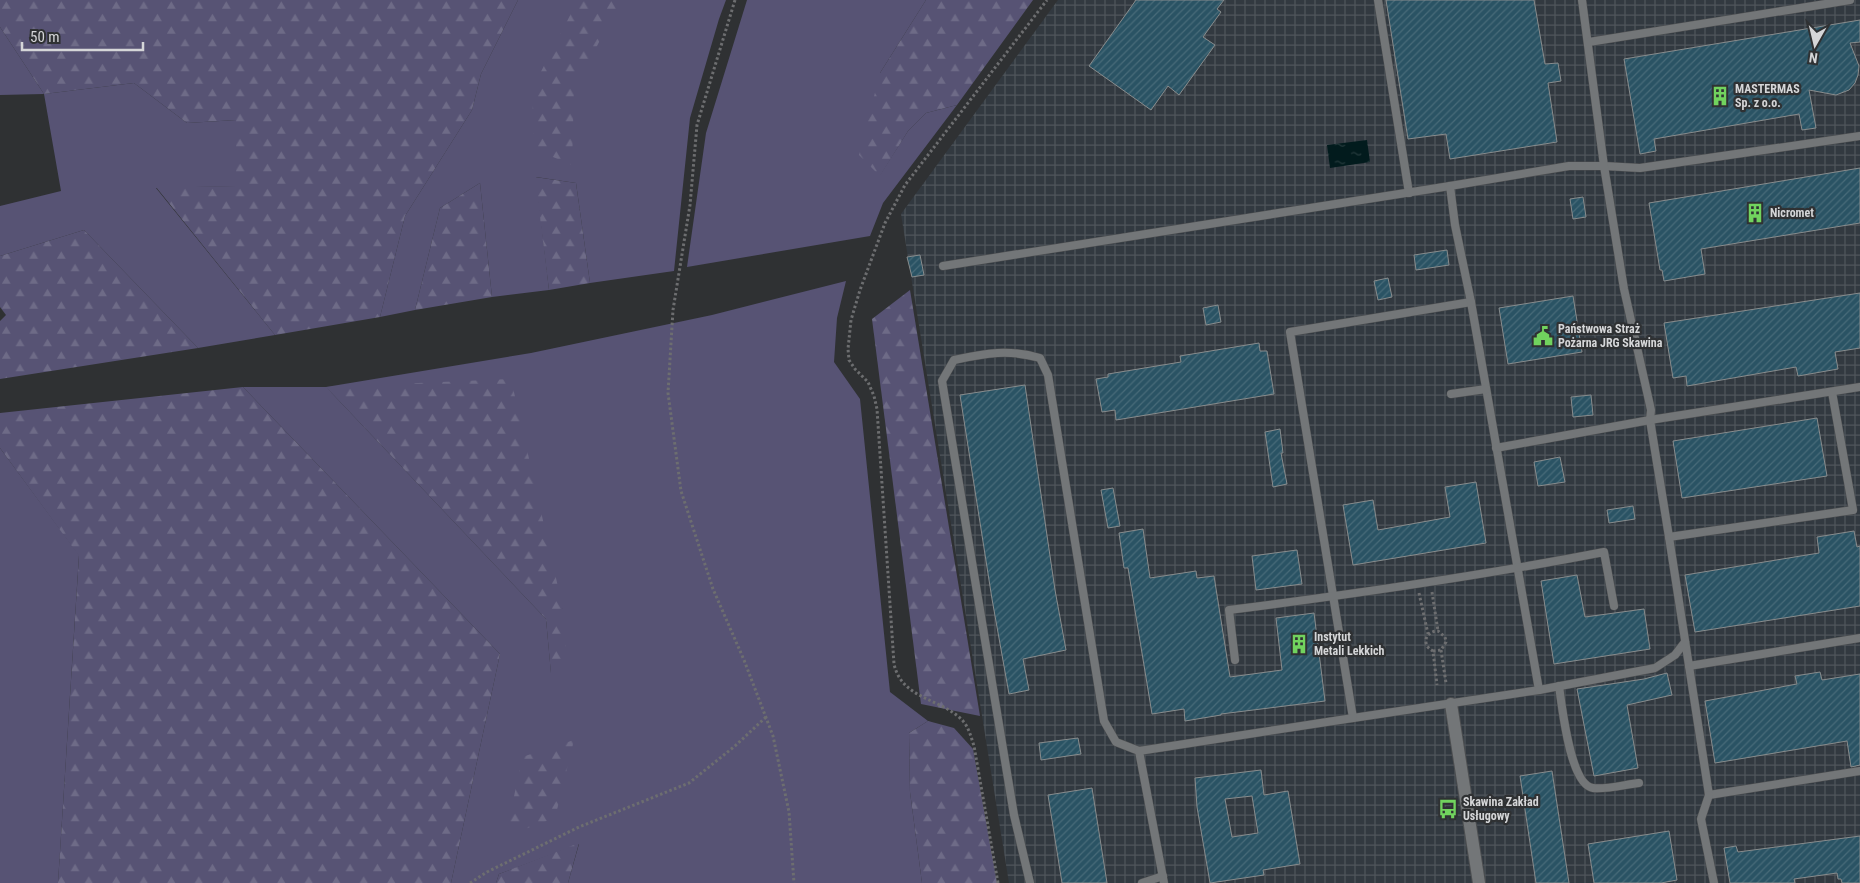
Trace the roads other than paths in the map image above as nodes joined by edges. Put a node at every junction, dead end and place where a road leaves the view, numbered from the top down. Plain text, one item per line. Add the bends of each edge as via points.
1 (1378, 0) edge
2 (1582, 0) edge
3 (1850, 0) edge
4 (1589, 42) junction
5 (1860, 136) edge
6 (1604, 166) junction
7 (1450, 186) junction
8 (1409, 193) junction
9 (943, 266) dead end
10 (1471, 302) junction
11 (1860, 387) edge
12 (1486, 389) junction
13 (1832, 392) junction
14 (1451, 394) dead end
15 (1650, 420) junction
16 (1496, 448) junction
17 (1856, 510) edge
18 (1669, 536) junction
19 (1518, 569) junction
20 (1334, 597) junction
21 (1614, 606) dead end
22 (1860, 638) edge
23 (1685, 642) junction
24 (1235, 660) dead end
25 (1689, 666) junction
26 (1559, 686) junction
27 (1539, 690) junction
28 (1451, 704) junction
29 (1353, 718) junction
30 (1139, 751) junction
31 (1860, 771) edge
32 (1640, 783) dead end
33 (1708, 795) junction
34 (1163, 879) edge
35 (1030, 883) edge
36 (1142, 883) edge
37 (1479, 883) edge
38 (1714, 883) edge

1 - 8 lane
2 - 4 lane
3 - 4 lane
4 - 6 lane
5 - 6 lane via 1640,168
6 - 7 lane via 1570,166
6 - 15 lane via 1624,289 1651,410
7 - 8 lane
7 - 10 lane
8 - 9 lane
10 - 12 lane
10 - 20 lane via 1290,332
11 - 13 lane
12 - 14 lane
12 - 16 lane
13 - 15 lane
13 - 17 lane
15 - 16 lane
15 - 18 lane
16 - 19 lane
17 - 18 lane
18 - 23 lane
19 - 20 lane
19 - 21 lane via 1604,552
19 - 27 lane
20 - 24 lane via 1229,610
20 - 29 lane
22 - 25 lane
23 - 25 lane
23 - 26 lane via 1676,654 1655,668
25 - 33 lane
26 - 27 lane
26 - 32 lane via 1569,744 1582,782 1592,788
27 - 28 lane
28 - 29 lane
28 - 37 street
29 - 30 lane
30 - 34 lane
30 - 35 lane via 1116,742 1104,721 1048,375 1040,358 1028,354 990,352 954,360 942,381 1014,816
31 - 33 lane
33 - 38 lane via 1701,820
34 - 36 lane

